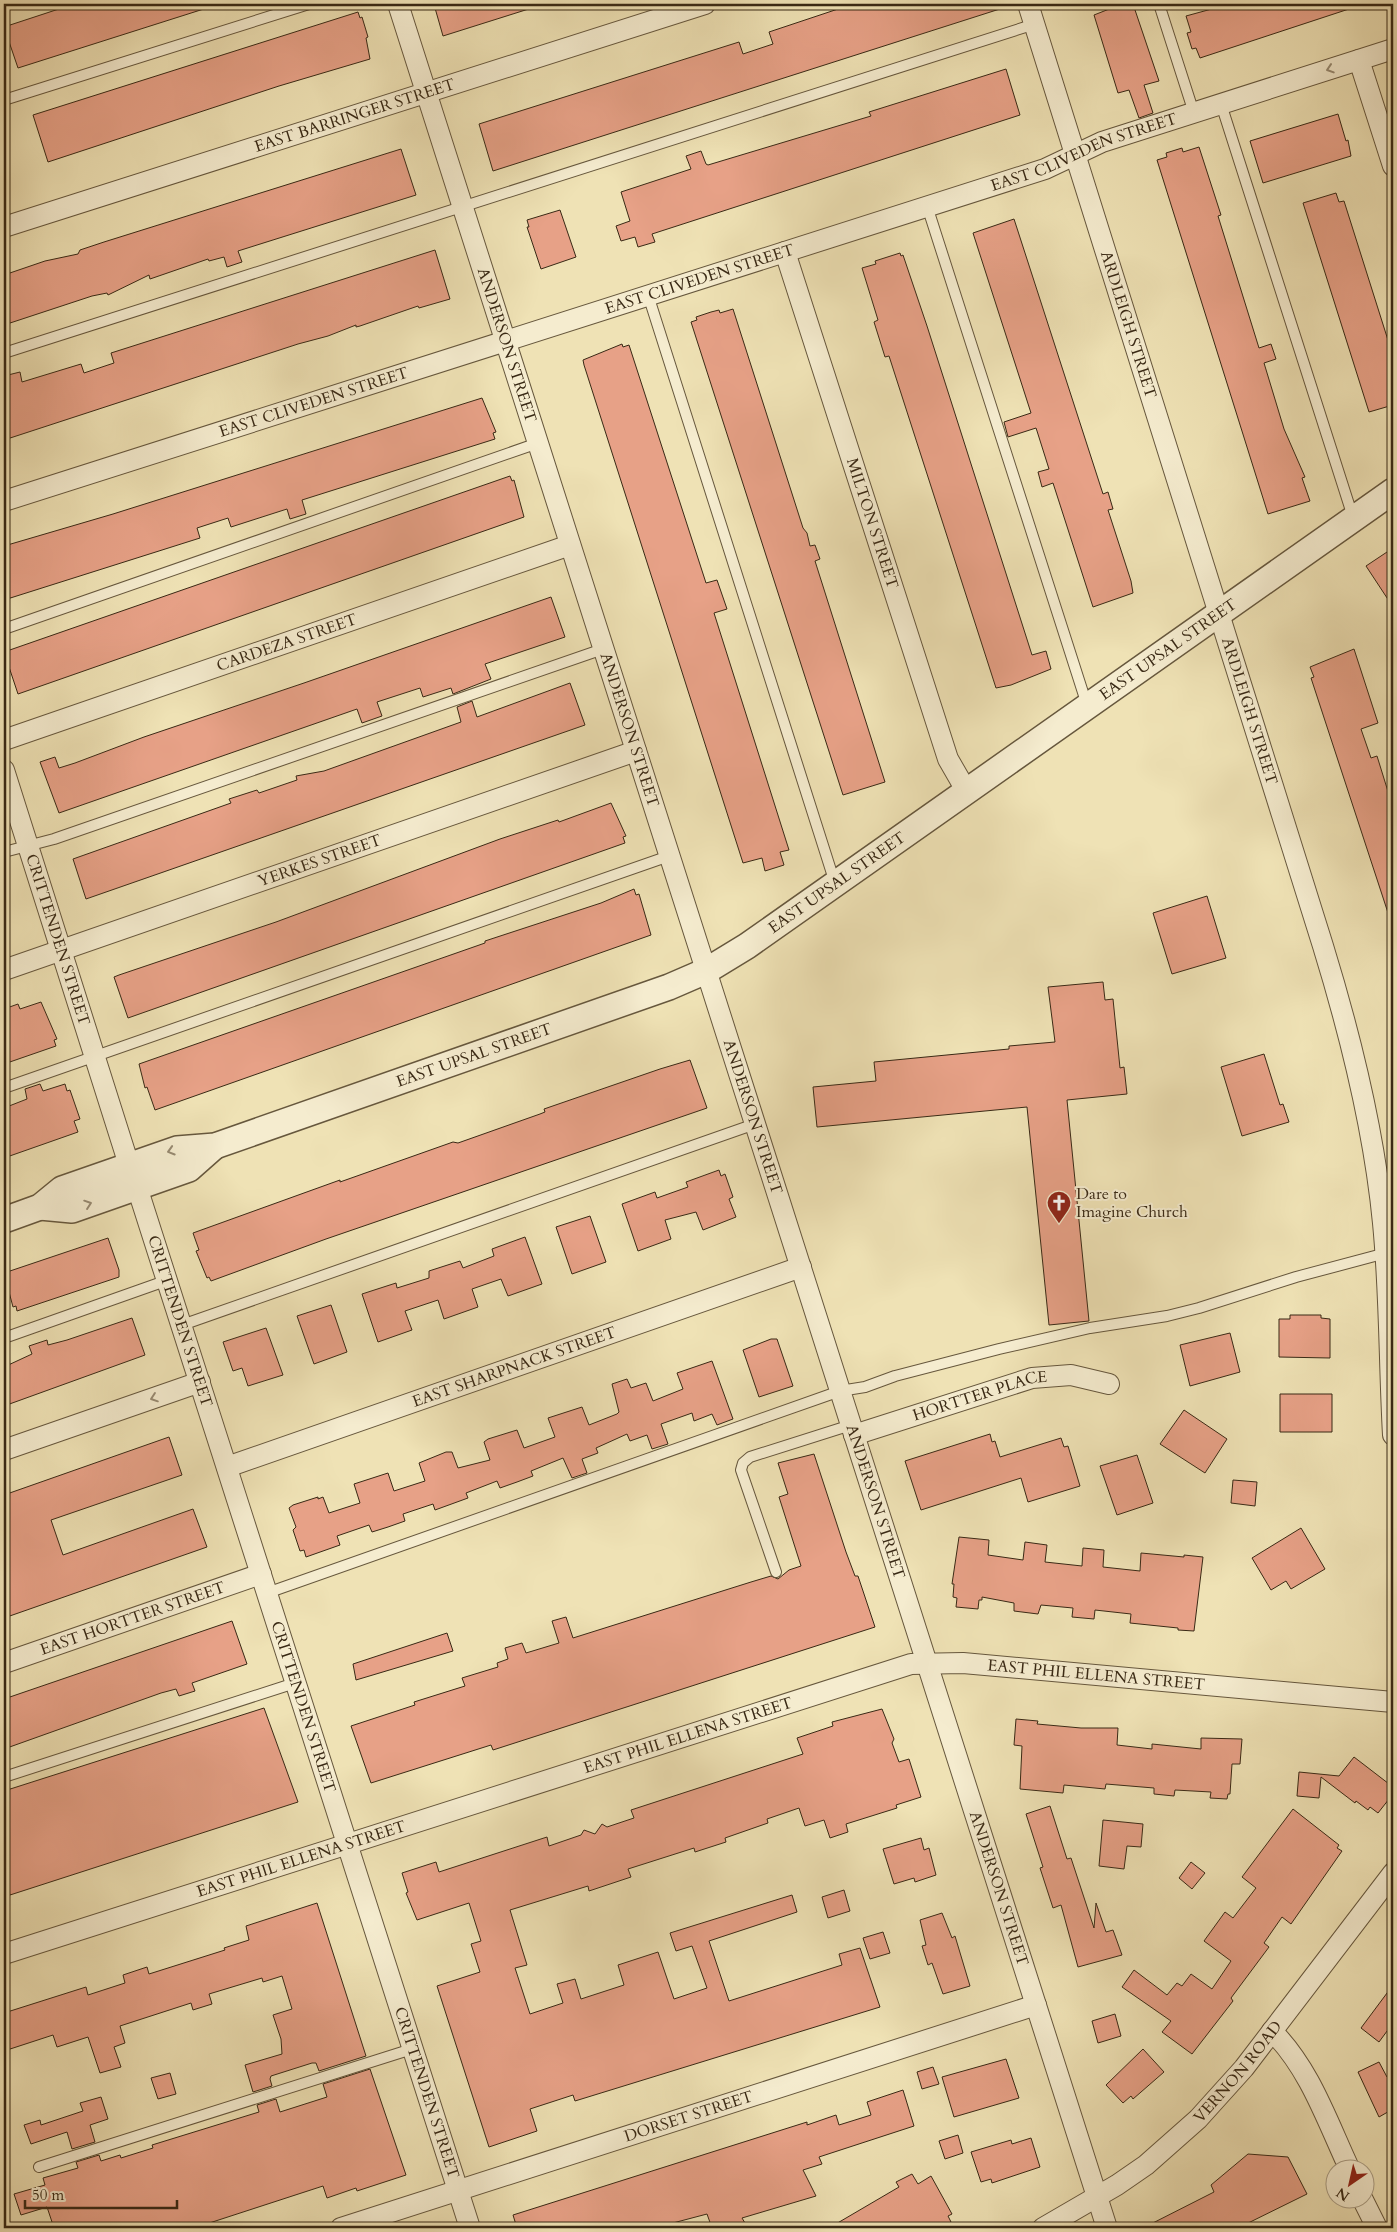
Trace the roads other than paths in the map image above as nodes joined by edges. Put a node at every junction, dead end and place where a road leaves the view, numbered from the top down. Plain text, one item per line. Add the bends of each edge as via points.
1 (309, 4) edge
2 (398, 4) edge
3 (705, 4) edge
4 (1028, 4) edge
5 (1160, 4) edge
6 (1035, 24) junction
7 (1393, 49) edge
8 (1359, 60) junction
9 (426, 92) junction
10 (4, 100) edge
11 (1221, 104) junction
12 (1194, 113) junction
13 (1076, 154) junction
14 (1393, 166) edge
15 (927, 206) junction
16 (463, 208) junction
17 (4, 227) edge
18 (785, 252) junction
19 (648, 295) junction
20 (505, 341) junction
21 (4, 353) edge
22 (538, 443) junction
23 (1393, 491) edge
24 (4, 501) edge
25 (1353, 519) junction
26 (570, 545) junction
27 (1219, 614) junction
28 (4, 629) edge
29 (603, 649) junction
30 (1087, 706) junction
31 (4, 740) edge
32 (636, 751) junction
33 (4, 770) edge
34 (967, 792) junction
35 (28, 846) junction
36 (4, 852) edge
37 (669, 856) junction
38 (835, 884) junction
39 (62, 951) junction
40 (4, 970) edge
41 (706, 971) junction
42 (95, 1056) junction
43 (4, 1088) edge
44 (755, 1124) junction
45 (133, 1176) junction
46 (4, 1220) edge
47 (1386, 1253) junction
48 (801, 1267) junction
49 (168, 1280) junction
50 (182, 1325) junction
51 (4, 1338) edge
52 (200, 1382) junction
53 (1109, 1384) dead end
54 (840, 1391) junction
55 (853, 1430) junction
56 (1393, 1435) edge
57 (4, 1450) edge
58 (227, 1467) junction
59 (776, 1572) dead end
60 (261, 1574) junction
61 (267, 1593) junction
62 (4, 1663) edge
63 (927, 1663) junction
64 (296, 1683) junction
65 (1393, 1702) edge
66 (4, 1777) edge
67 (346, 1844) junction
68 (1393, 1873) edge
69 (4, 1954) edge
70 (1036, 2005) junction
71 (1272, 2031) junction
72 (412, 2050) junction
73 (1345, 2160) edge
74 (39, 2167) dead end
75 (458, 2191) junction
76 (1097, 2197) junction
77 (1369, 2210) edge
78 (341, 2228) edge
79 (470, 2228) edge
80 (1043, 2228) edge
81 (1107, 2228) edge
82 (1377, 2228) edge

1 - 10 lane
2 - 9 street, ANDERSON STREET
3 - 9 street, EAST BARRINGER STREET
4 - 6 street, ARDLEIGH STREET
5 - 12 lane
6 - 13 street, ARDLEIGH STREET
6 - 16 lane
7 - 8 street, EAST CLIVEDEN STREET
8 -> 11 street, EAST CLIVEDEN STREET
8 - 14 street
9 - 16 street, ANDERSON STREET
9 - 17 street, EAST BARRINGER STREET
11 - 12 street, EAST CLIVEDEN STREET
11 - 25 lane
12 - 13 street, EAST CLIVEDEN STREET via 1102,142
13 - 15 street, EAST CLIVEDEN STREET via 1045,169
13 - 27 street, ARDLEIGH STREET
15 - 18 street, EAST CLIVEDEN STREET
15 - 30 lane
16 - 20 street, ANDERSON STREET
16 - 21 lane
18 - 19 street, EAST CLIVEDEN STREET
18 - 34 street, MILTON STREET via 948,759
19 - 20 street, EAST CLIVEDEN STREET
19 - 38 lane
20 - 22 street, ANDERSON STREET
20 - 24 street, EAST CLIVEDEN STREET
22 - 26 street, ANDERSON STREET
22 - 28 lane
23 - 25 street, EAST UPSAL STREET
25 - 27 street, EAST UPSAL STREET
26 - 29 street, ANDERSON STREET
26 - 31 street, CARDEZA STREET
27 - 30 street, EAST UPSAL STREET
27 - 47 street, ARDLEIGH STREET via 1351,1043 1373,1148
29 - 32 street, ANDERSON STREET
29 - 35 lane
30 - 34 street, EAST UPSAL STREET
32 - 37 street, ANDERSON STREET
32 - 39 street, YERKES STREET
33 - 35 street, CRITTENDEN STREET
34 - 38 street, EAST UPSAL STREET
35 - 36 lane
35 - 39 street, CRITTENDEN STREET
37 - 41 street, ANDERSON STREET
37 - 42 lane
38 - 41 street, EAST UPSAL STREET
39 - 40 street, YERKES STREET
39 - 42 street, CRITTENDEN STREET
41 - 44 street, ANDERSON STREET
41 - 45 street, EAST UPSAL STREET via 685,982 215,1146 176,1149
42 - 43 lane
42 - 45 street, CRITTENDEN STREET
44 - 48 street, ANDERSON STREET
44 - 50 lane
45 - 46 street, EAST UPSAL STREET via 62,1188 40,1207
45 - 49 street, CRITTENDEN STREET
47 - 54 lane via 1199,1308 999,1349 865,1387
47 - 56 street, ARDLEIGH STREET
48 - 54 street, ANDERSON STREET
48 - 58 street, EAST SHARPNACK STREET
49 - 50 street, CRITTENDEN STREET
49 - 51 lane
50 - 52 street, CRITTENDEN STREET
52 -> 57 street
52 - 58 street, CRITTENDEN STREET
53 - 55 street, HORTTER PLACE via 1071,1376 1032,1378
54 - 55 street, ANDERSON STREET
54 - 61 lane
55 - 59 lane via 750,1457 743,1463 741,1470
55 - 63 street, ANDERSON STREET
58 - 60 street, CRITTENDEN STREET
60 - 61 street, CRITTENDEN STREET
60 - 62 street, EAST HORTTER STREET
61 - 64 street, CRITTENDEN STREET
63 - 65 street, EAST PHIL ELLENA STREET via 964,1663
63 - 67 street, EAST PHIL ELLENA STREET via 895,1668
63 - 70 street, ANDERSON STREET
64 - 66 lane
64 - 67 street, CRITTENDEN STREET
67 - 69 street, EAST PHIL ELLENA STREET
67 - 72 street, CRITTENDEN STREET
68 - 71 street, VERNON ROAD
70 - 75 street, DORSET STREET
70 - 76 street, ANDERSON STREET
71 - 73 street via 1290,2049 1303,2069
71 - 76 street, VERNON ROAD via 1198,2119 1146,2165
72 - 74 lane
72 - 75 street, CRITTENDEN STREET
75 - 78 street, DORSET STREET
75 - 79 street, CRITTENDEN STREET
76 - 80 street, VERNON ROAD
76 - 81 street, ANDERSON STREET
77 - 82 street

